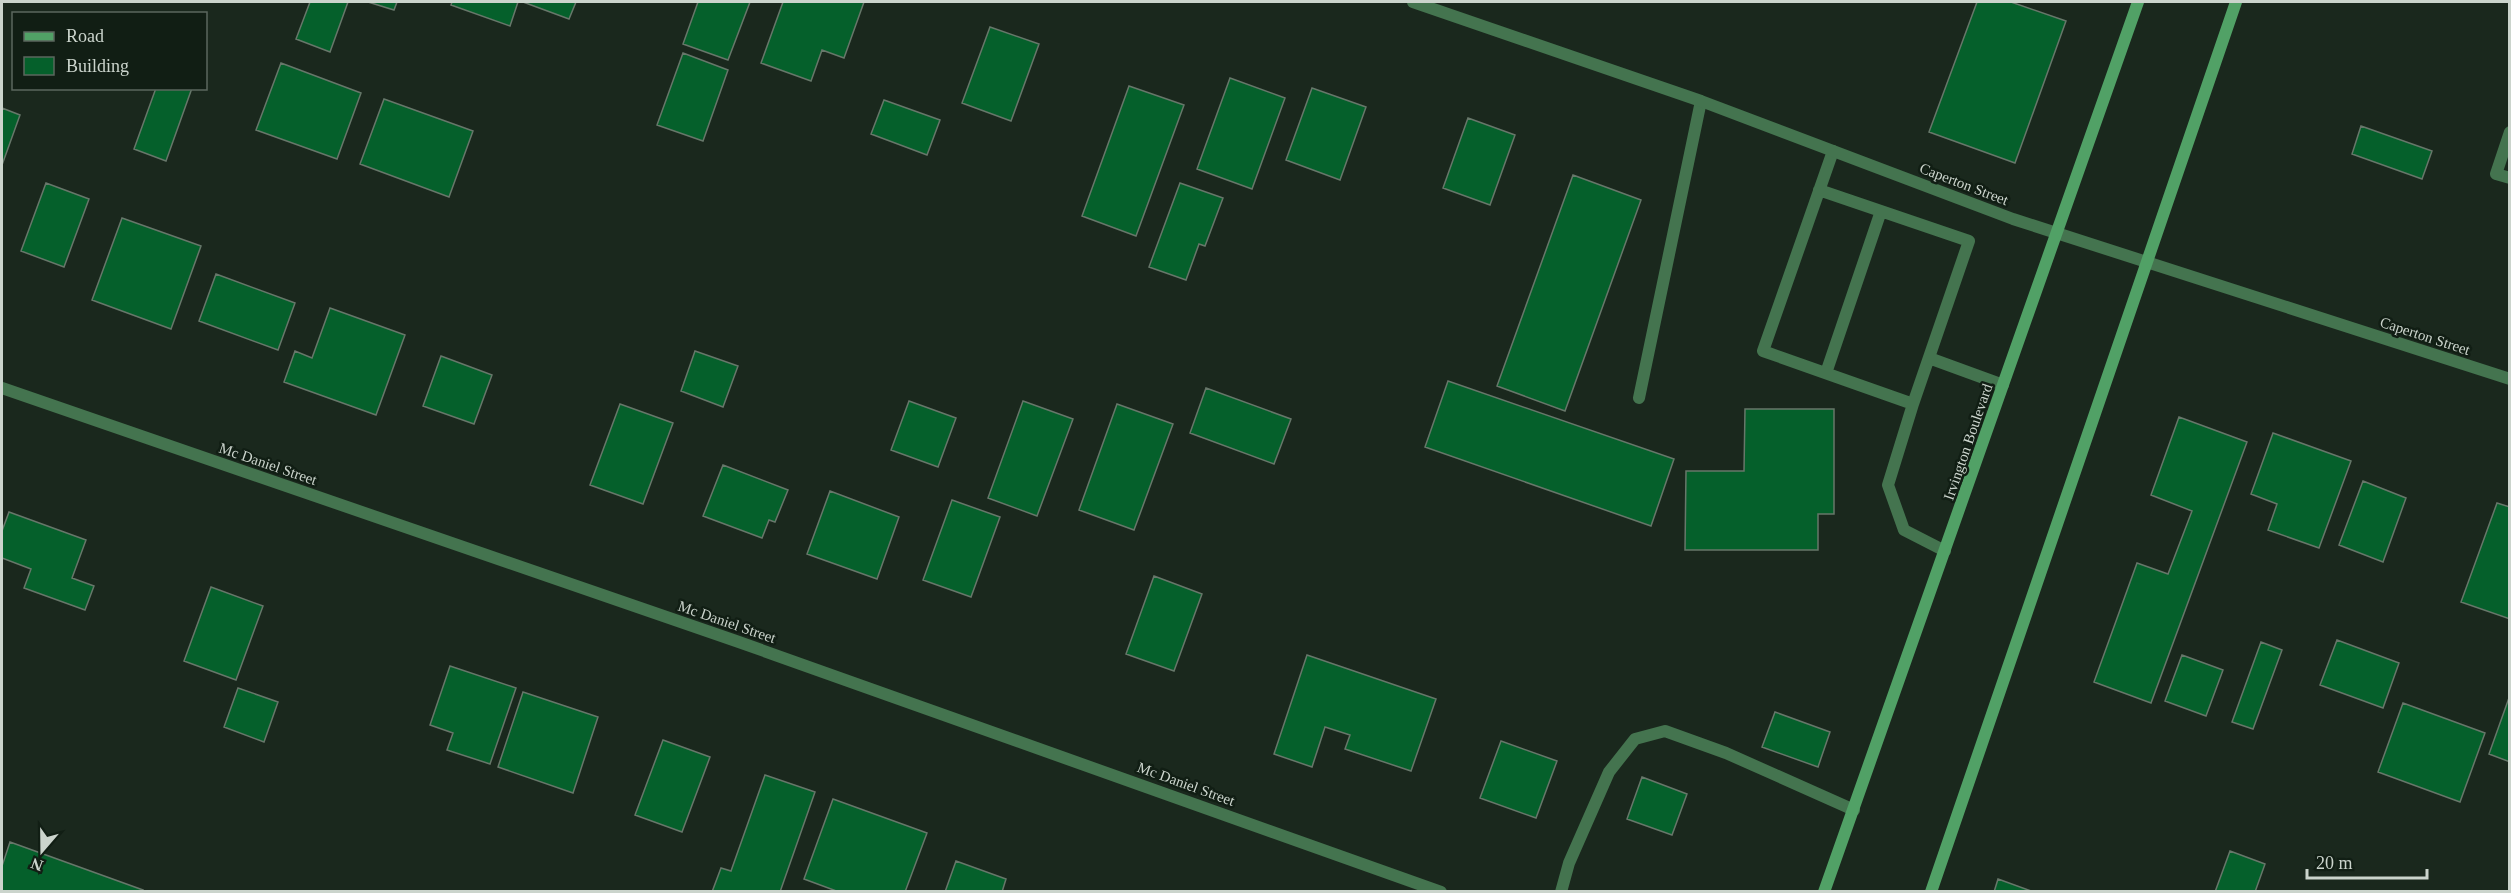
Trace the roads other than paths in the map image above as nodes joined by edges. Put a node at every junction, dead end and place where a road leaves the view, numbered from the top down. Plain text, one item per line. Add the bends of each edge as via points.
1 (1413, 2) edge
2 (2138, 2) edge
3 (2236, 2) edge
4 (1701, 101) junction
5 (2510, 132) edge
6 (1833, 151) junction
7 (2510, 178) edge
8 (1819, 190) junction
9 (1881, 211) junction
10 (2057, 232) junction
11 (2147, 261) junction
12 (1929, 358) junction
13 (1827, 373) junction
14 (2510, 379) edge
15 (2003, 386) junction
16 (2, 388) edge
17 (1639, 398) dead end
18 (1913, 404) junction
19 (1945, 551) junction
20 (1854, 810) junction
21 (1441, 891) edge
22 (1561, 891) edge
23 (1824, 891) edge
24 (1931, 891) edge

1 - 4 street, Caperton Street
2 - 10 main road, Irvington Boulevard
3 - 11 main road
4 - 6 street, Caperton Street
4 - 17 street
5 - 7 street via 2496,174
6 - 8 street
6 - 10 street, Caperton Street
8 - 9 street
8 - 13 street via 1762,351
9 - 12 street via 1969,241
9 - 13 street
10 - 11 street, Caperton Street
10 - 15 main road, Irvington Boulevard
11 - 14 street, Caperton Street
11 - 24 main road
12 - 15 street
12 - 18 street
13 - 18 street
15 - 19 main road, Irvington Boulevard
16 - 21 street, Mc Daniel Street via 736,640
18 - 19 street via 1888,485 1904,530
19 - 20 main road, Irvington Boulevard
20 - 22 street via 1726,753 1665,731 1635,739 1609,772 1569,863
20 - 23 main road, Irvington Boulevard

